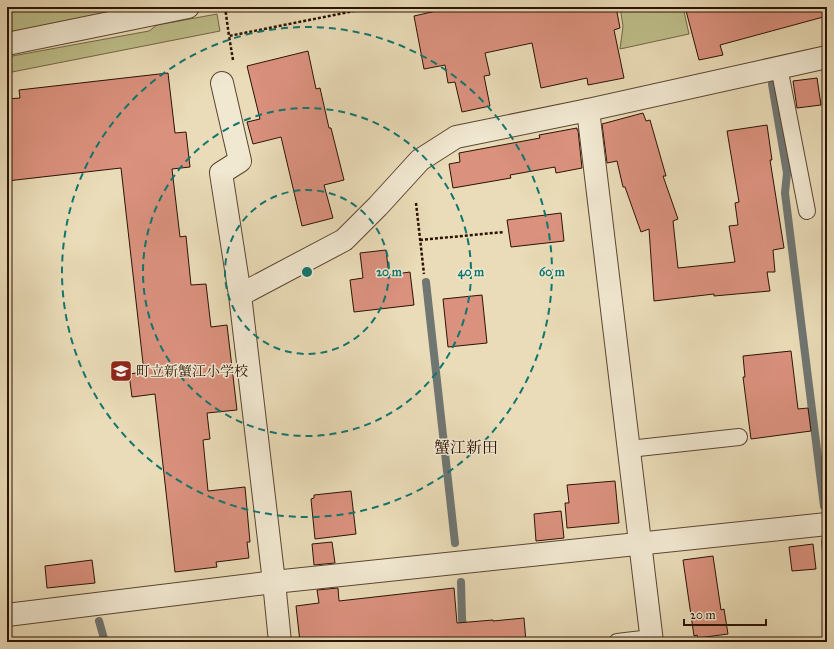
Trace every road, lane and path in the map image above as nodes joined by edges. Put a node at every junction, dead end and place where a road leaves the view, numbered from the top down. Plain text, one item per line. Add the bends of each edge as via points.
1 (188, 7) edge
2 (225, 7) edge
3 (374, 7) edge
4 (229, 36) junction
5 (7, 44) edge
6 (827, 56) edge
7 (779, 67) junction
8 (222, 84) joint
9 (588, 110) junction
10 (412, 170) junction
11 (807, 211) dead end
12 (504, 232) dead end
13 (420, 240) junction
14 (424, 274) dead end
15 (240, 295) junction
16 (740, 437) dead end
17 (629, 449) junction
18 (827, 524) edge
19 (640, 544) junction
20 (274, 582) junction
21 (7, 615) edge
22 (651, 640) edge
23 (280, 642) edge
24 (617, 642) edge

1 - 5 street
2 - 4 path
3 - 4 path
4 - 8 path via 233,63 227,64 230,82
6 - 7 street
7 - 9 street
7 - 11 lane
8 - 15 street via 240,161 221,173
9 - 10 street via 456,137 420,160
9 - 17 street
10 - 13 path
10 - 15 street via 344,240
12 - 13 path
13 - 14 path
15 - 20 street
16 - 17 lane
17 - 19 street
18 - 19 street
19 - 20 street
19 - 22 street
20 - 21 street
20 - 23 street
22 - 24 lane

